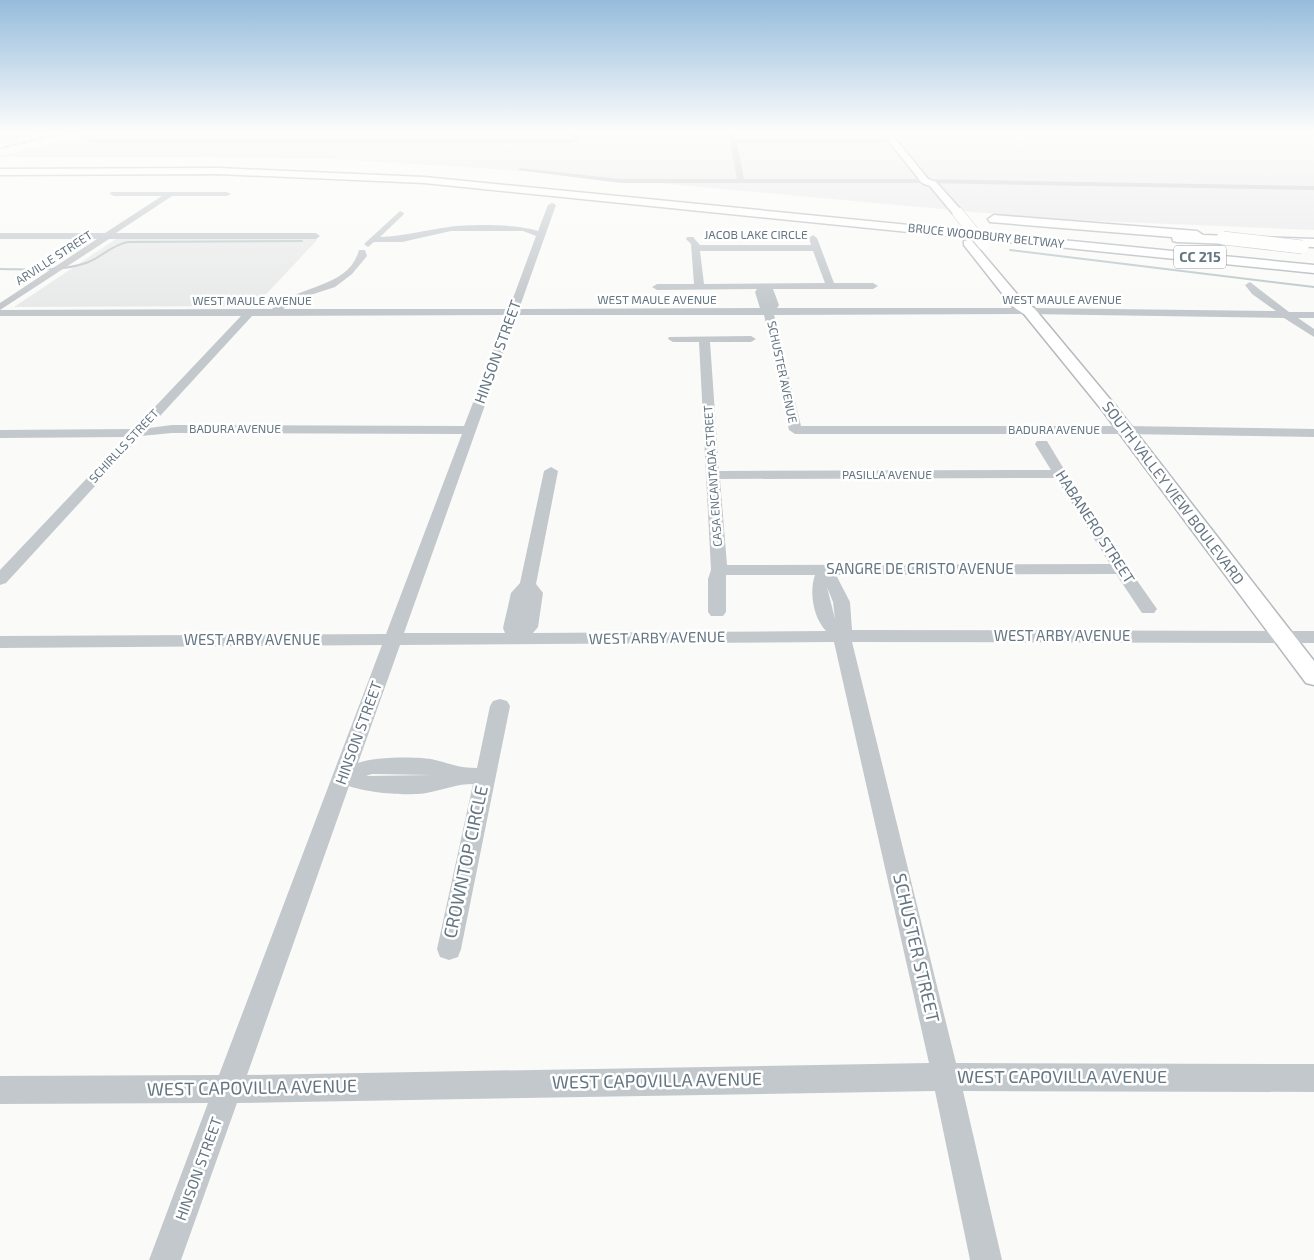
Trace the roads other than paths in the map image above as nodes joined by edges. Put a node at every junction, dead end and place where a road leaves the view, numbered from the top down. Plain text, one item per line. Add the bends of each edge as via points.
1 (522, 190) edge
2 (584, 190) edge
3 (639, 190) edge
4 (925, 190) edge
5 (938, 190) edge
6 (649, 191) junction
7 (674, 193) dead end
8 (114, 194) dead end
9 (170, 194) junction
10 (226, 194) dead end
11 (552, 205) dead end
12 (939, 210) junction
13 (400, 213) dead end
14 (498, 219) dead end
15 (465, 225) dead end
16 (444, 230) junction
17 (536, 233) junction
18 (0, 236) edge
19 (111, 236) junction
20 (316, 236) dead end
21 (690, 238) dead end
22 (813, 238) dead end
23 (372, 240) junction
24 (1307, 245) edge
25 (1086, 246) junction
26 (695, 248) junction
27 (816, 248) junction
28 (1314, 262) edge
29 (1314, 269) edge
30 (1314, 276) edge
31 (1250, 285) dead end
32 (699, 286) junction
33 (764, 286) junction
34 (872, 286) dead end
35 (657, 287) dead end
36 (831, 287) junction
37 (0, 307) edge
38 (1029, 311) junction
39 (0, 313) edge
40 (249, 313) junction
41 (269, 313) junction
42 (512, 313) junction
43 (769, 313) junction
44 (1286, 314) junction
45 (1314, 315) edge
46 (1314, 334) edge
47 (673, 339) dead end
48 (704, 339) junction
49 (751, 339) dead end
50 (470, 430) junction
51 (795, 430) joint
52 (1124, 430) junction
53 (136, 433) junction
54 (1314, 433) edge
55 (0, 434) edge
56 (1042, 444) dead end
57 (551, 471) dead end
58 (1060, 474) junction
59 (713, 475) junction
60 (1122, 569) junction
61 (719, 570) junction
62 (825, 570) junction
63 (0, 580) edge
64 (1148, 609) dead end
65 (717, 612) dead end
66 (842, 636) junction
67 (1282, 636) junction
68 (1314, 637) edge
69 (394, 639) junction
70 (516, 640) junction
71 (0, 642) edge
72 (1314, 677) edge
73 (500, 706) dead end
74 (344, 776) junction
75 (484, 776) junction
76 (449, 949) dead end
77 (946, 1077) junction
78 (1314, 1078) edge
79 (228, 1089) junction
80 (0, 1090) edge
81 (166, 1260) edge
82 (986, 1260) edge

1 - 25 highway, BRUCE WOODBURY BELTWAY / CC 215
2 - 28 highway, BRUCE WOODBURY BELTWAY / CC 215
3 - 6 highway, CC 215
4 - 12 main road, SOUTH VALLEY VIEW BOULEVARD
5 - 38 main road, SOUTH VALLEY VIEW BOULEVARD, bridge via 1032,303
6 - 7 highway
6 - 24 highway, CC 215 via 1048,230
8 - 9 street
9 - 10 street
9 - 19 street, ARVILLE STREET
11 - 17 street, HINSON STREET
12 - 24 highway, bridge via 980,218
12 - 38 main road, SOUTH VALLEY VIEW BOULEVARD via 1017,303
13 - 23 street
14 - 17 street via 521,221
15 - 16 street
16 - 17 street
16 - 23 street via 402,239
17 - 42 street, HINSON STREET
18 - 19 street
19 - 20 street
19 - 37 street, ARVILLE STREET
21 - 26 street, JACOB LAKE CIRCLE
22 - 27 street, JACOB LAKE CIRCLE
23 - 41 street via 354,267 336,282 286,300
25 - 29 highway, BRUCE WOODBURY BELTWAY / CC 215
25 - 30 highway
26 - 27 street, JACOB LAKE CIRCLE
26 - 32 street, JACOB LAKE CIRCLE
27 - 36 street, JACOB LAKE CIRCLE
31 - 44 street
32 - 33 street
32 - 35 street
33 - 36 street
33 - 43 street via 760,292
34 - 36 street
38 - 43 street, WEST MAULE AVENUE
38 - 44 street, WEST MAULE AVENUE
38 - 52 main road, SOUTH VALLEY VIEW BOULEVARD
39 - 40 street, WEST MAULE AVENUE
40 - 41 street, WEST MAULE AVENUE
40 - 53 street, SCHIRLLS STREET
41 - 42 street, WEST MAULE AVENUE
42 - 43 street, WEST MAULE AVENUE
42 - 50 street, HINSON STREET
43 - 51 street, SCHUSTER AVENUE
44 - 45 street, WEST MAULE AVENUE
44 - 46 street
47 - 48 street
48 - 49 street
48 - 59 street, CASA ENCANTADA STREET
50 - 53 street, BADURA AVENUE via 172,429
50 - 69 street, HINSON STREET
51 - 52 street, BADURA AVENUE
52 - 54 street, BADURA AVENUE
52 - 67 main road, SOUTH VALLEY VIEW BOULEVARD
53 - 55 street, BADURA AVENUE
53 - 63 street, SCHIRLLS STREET
56 - 58 street, HABANERO STREET
57 - 70 street via 528,584 535,594 529,627
58 - 59 street, PASILLA AVENUE
58 - 60 street, HABANERO STREET
59 - 61 street, CASA ENCANTADA STREET
60 - 62 street, SANGRE DE CRISTO AVENUE
60 - 64 street, HABANERO STREET
61 - 62 street, SANGRE DE CRISTO AVENUE
61 - 65 street, CASA ENCANTADA STREET via 716,579
62 - 66 street, SCHUSTER STREET via 819,587 827,621
66 - 67 street, WEST ARBY AVENUE
66 - 70 street, WEST ARBY AVENUE
66 - 77 street, SCHUSTER STREET
67 - 68 street, WEST ARBY AVENUE
67 - 72 main road, SOUTH VALLEY VIEW BOULEVARD
69 - 70 street, WEST ARBY AVENUE
69 - 71 street, WEST ARBY AVENUE
69 - 74 street, HINSON STREET
73 - 75 street, CROWNTOP CIRCLE
74 - 75 street, CROWNTOP CIRCLE via 366,784 429,784 457,776
74 - 79 street, HINSON STREET
75 - 76 street, CROWNTOP CIRCLE
77 - 78 street, WEST CAPOVILLA AVENUE
77 - 79 street, WEST CAPOVILLA AVENUE
77 - 82 street, SCHUSTER STREET
79 - 80 street, WEST CAPOVILLA AVENUE
79 - 81 street, HINSON STREET

